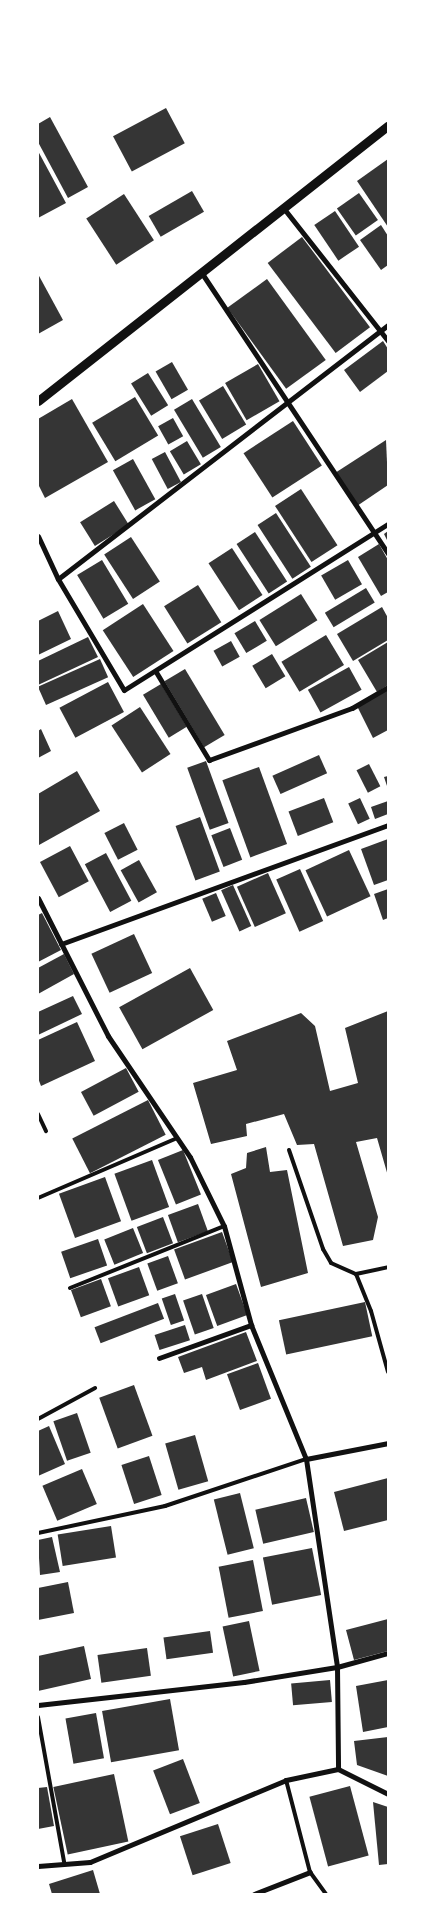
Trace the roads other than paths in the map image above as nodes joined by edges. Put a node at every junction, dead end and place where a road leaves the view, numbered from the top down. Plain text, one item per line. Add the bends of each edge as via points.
1 (388, 128) edge
2 (285, 210) junction
3 (201, 272) junction
4 (388, 324) edge
5 (381, 331) junction
6 (388, 341) edge
7 (38, 401) edge
8 (286, 405) junction
9 (388, 524) edge
10 (374, 534) junction
11 (38, 536) edge
12 (388, 553) edge
13 (58, 579) junction
14 (156, 672) junction
15 (388, 687) edge
16 (388, 825) edge
17 (38, 898) edge
18 (62, 944) junction
19 (38, 1114) edge
20 (46, 1131) dead end
21 (176, 1138) junction
22 (289, 1150) dead end
23 (38, 1198) edge
24 (224, 1226) junction
25 (388, 1268) edge
26 (356, 1274) junction
27 (70, 1288) dead end
28 (251, 1325) junction
29 (159, 1358) dead end
30 (388, 1372) edge
31 (95, 1388) dead end
32 (38, 1419) edge
33 (388, 1444) edge
34 (306, 1459) junction
35 (38, 1533) edge
36 (388, 1653) edge
37 (337, 1667) junction
38 (38, 1705) edge
39 (38, 1718) edge
40 (338, 1769) junction
41 (286, 1780) junction
42 (388, 1794) edge
43 (64, 1862) junction
44 (38, 1866) edge
45 (310, 1872) junction
46 (254, 1894) edge
47 (326, 1894) edge

1 - 2 street
2 - 3 street
2 - 5 street
3 - 7 street
3 - 8 street
4 - 5 street
5 - 6 street
5 - 8 street
8 - 10 street
8 - 13 street
9 - 10 street
10 - 12 street
10 - 14 street
11 - 13 street
13 - 14 street via 124,690
14 - 15 street via 208,760 352,708
16 - 18 street
17 - 18 street
18 - 21 street via 108,1036
19 - 20 lane
21 - 23 lane
21 - 24 street via 190,1157
22 - 26 lane via 323,1249 331,1263
24 - 27 lane
24 - 28 street
25 - 26 lane
26 - 30 lane via 371,1311
28 - 29 street
28 - 34 street
31 - 32 lane
33 - 34 street
34 - 35 lane via 165,1506
34 - 37 street
36 - 37 street
37 - 38 street via 244,1682
37 - 40 street
39 - 43 lane
40 - 41 street
40 - 42 street
41 - 43 street via 90,1862
41 - 45 lane
43 - 44 street
45 - 46 street
45 - 47 lane

